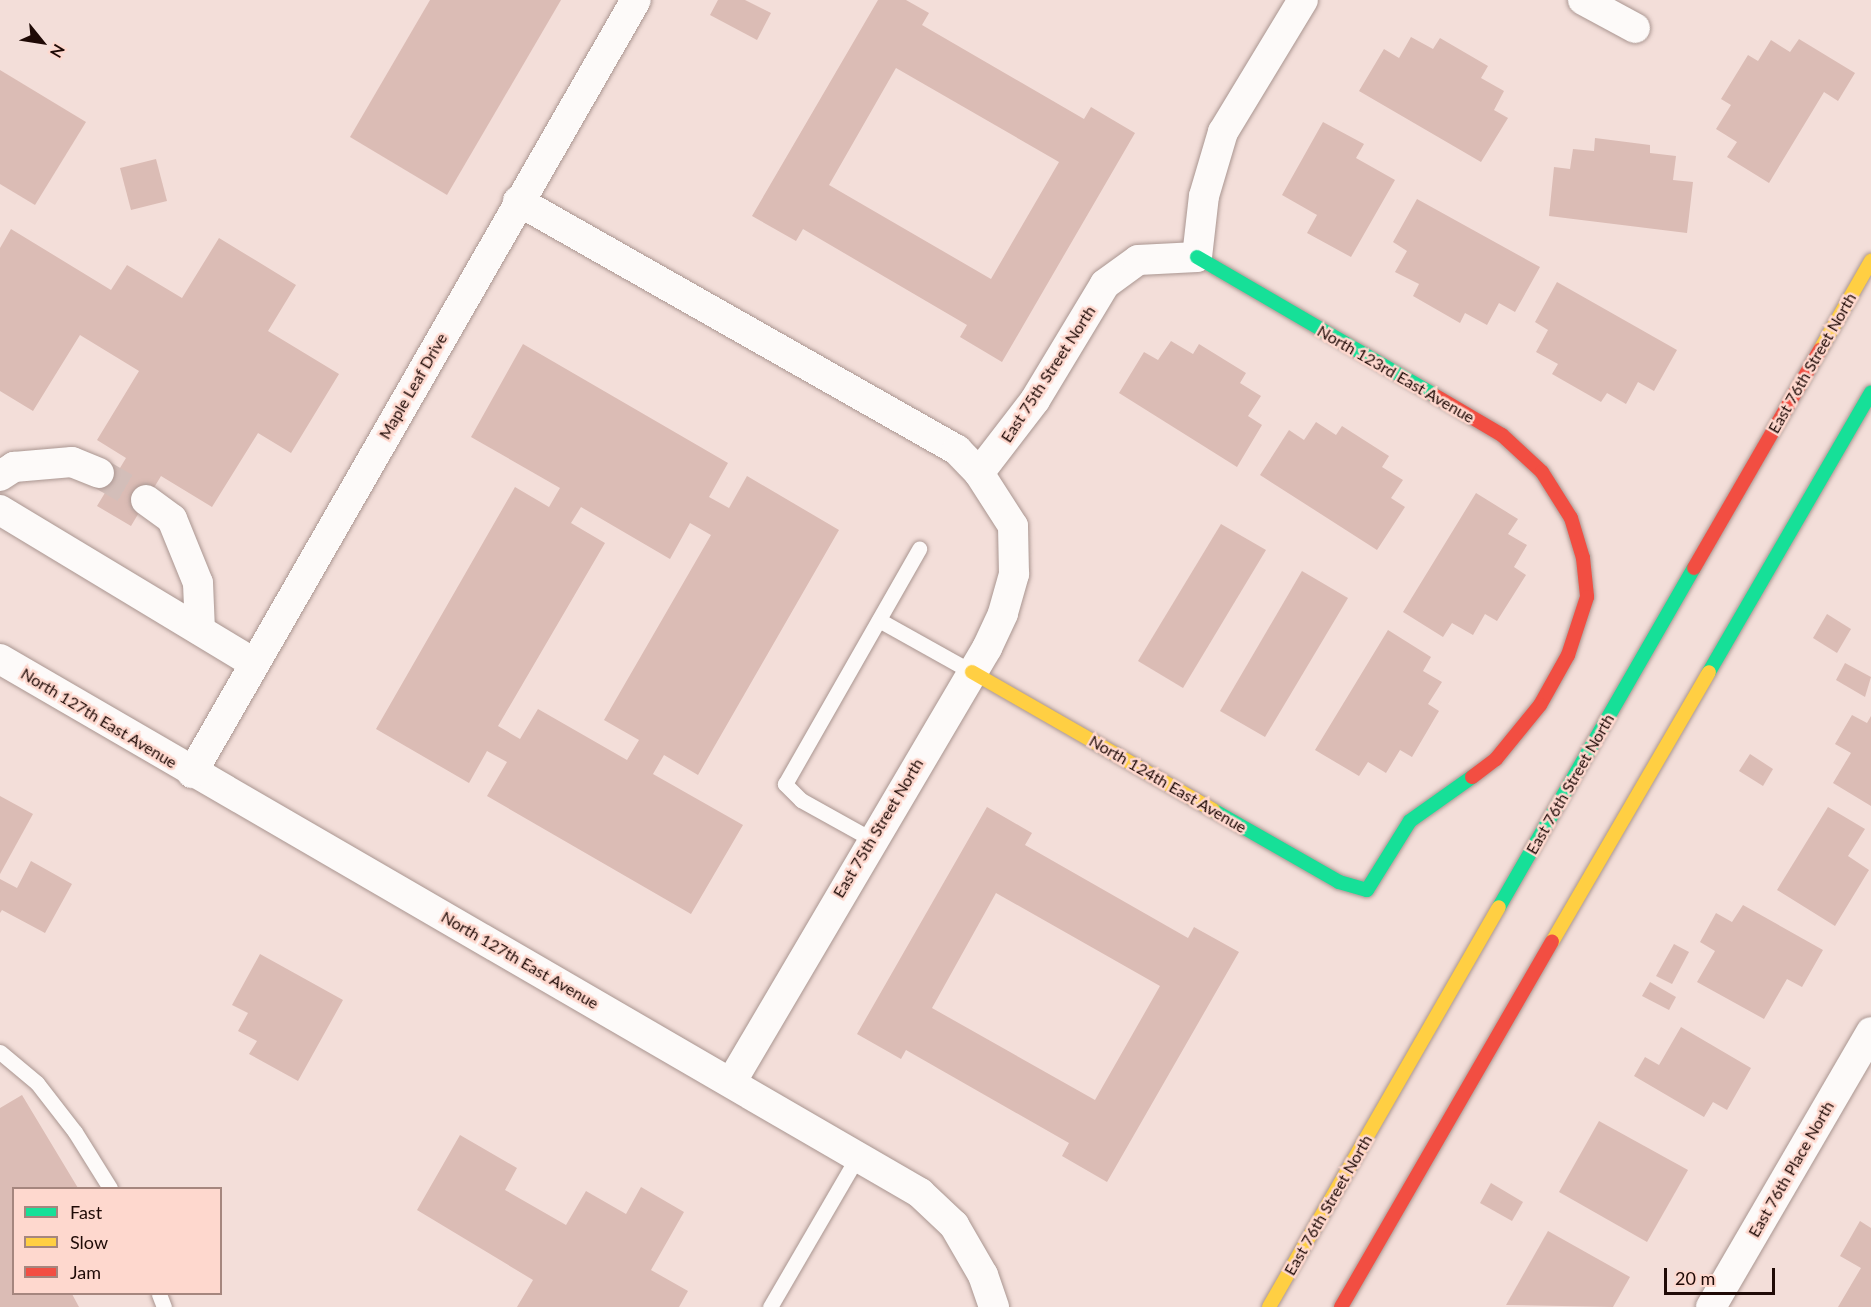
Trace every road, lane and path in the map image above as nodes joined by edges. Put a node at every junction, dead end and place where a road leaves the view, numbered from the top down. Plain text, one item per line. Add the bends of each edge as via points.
1 (636, 0) edge
2 (1303, 0) edge
3 (1583, 0) edge
4 (1635, 28) dead end
5 (519, 201) junction
6 (1197, 257) junction
7 (1871, 261) edge
8 (1871, 392) edge
9 (99, 473) tunnel mouth
10 (979, 473) junction
11 (0, 476) edge
12 (146, 500) tunnel mouth
13 (0, 510) edge
14 (919, 549) dead end
15 (879, 620) junction
16 (200, 630) junction
17 (0, 659) edge
18 (254, 663) junction
19 (972, 672) junction
20 (192, 773) junction
21 (871, 839) junction
22 (1367, 890) joint
23 (1871, 1032) edge
24 (0, 1052) edge
25 (732, 1081) junction
26 (859, 1154) junction
27 (109, 1187) edge
28 (770, 1307) edge
29 (994, 1307) edge
30 (1269, 1307) edge
31 (1341, 1307) edge
32 (1711, 1307) edge

1 - 5 street, Maple Leaf Drive
2 - 6 street via 1223,132 1204,196
3 - 4 street
5 - 10 street via 957,450
5 - 18 street, Maple Leaf Drive
6 - 10 street, East 75th Street North via 1138,260 1105,285 1035,400
6 - 22 main road, North 123rd East Avenue via 1502,435 1542,472 1571,518 1587,597 1568,655 1540,705 1496,759 1410,821
7 - 30 main road, East 76th Street North
8 - 31 main road
9 - 11 street via 72,462 14,467
10 - 19 street, East 75th Street North via 1013,526 1014,574 1003,613
12 - 16 street via 172,519 194,572
13 - 16 street
14 - 15 lane
15 - 19 lane
15 - 21 lane via 785,784 801,800
16 - 18 street
17 - 20 street, North 127th East Avenue
18 - 20 street, Maple Leaf Drive
19 - 21 street, East 75th Street North
19 - 22 main road, North 124th East Avenue via 1339,882
20 - 25 street, North 127th East Avenue
21 - 25 street, East 75th Street North
23 - 32 street, East 76th Place North
24 - 27 lane via 37,1083 75,1132
25 - 26 street, North 127th East Avenue
26 - 28 lane
26 - 29 street, North 127th East Avenue via 920,1193 954,1225 983,1275

